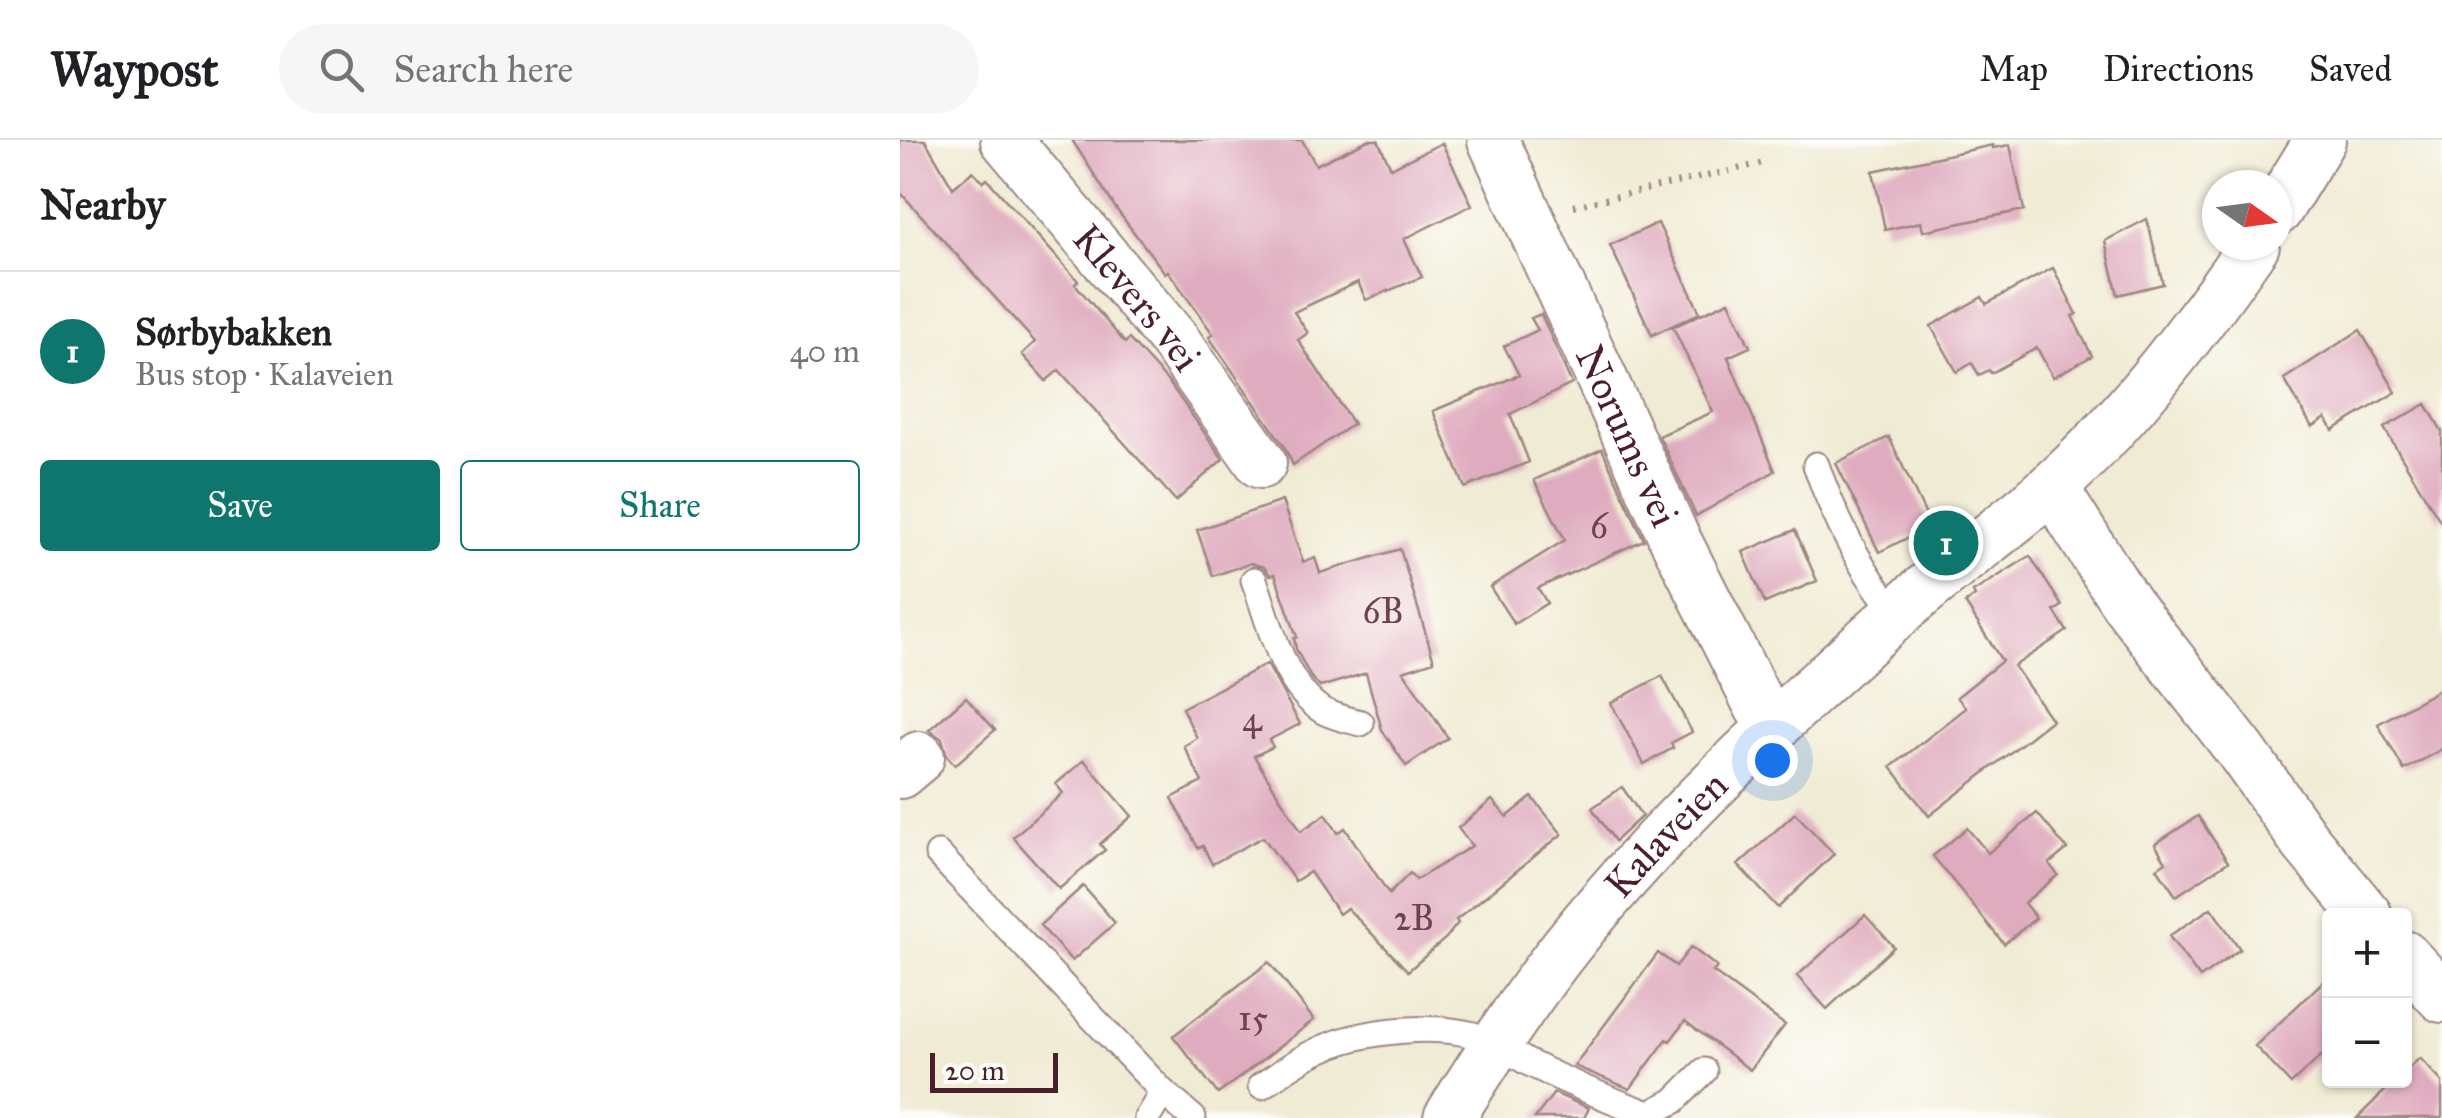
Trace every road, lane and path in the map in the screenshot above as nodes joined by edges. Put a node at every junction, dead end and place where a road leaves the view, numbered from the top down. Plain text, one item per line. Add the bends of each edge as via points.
1 (1006, 140) edge
2 (1493, 140) edge
3 (2320, 140) edge
4 (1768, 162) dead end
5 (2292, 186) edge
6 (1528, 217) junction
7 (2243, 260) edge
8 (1261, 464) dead end
9 (1816, 465) dead end
10 (2052, 487) junction
11 (1254, 580) dead end
12 (1896, 613) junction
13 (1360, 724) dead end
14 (1776, 726) junction
15 (938, 854) dead end
16 (2360, 908) edge
17 (2412, 965) edge
18 (2442, 997) edge
19 (1498, 1043) junction
20 (1704, 1071) dead end
21 (1261, 1086) dead end
22 (1163, 1092) junction
23 (1147, 1118) edge
24 (1193, 1118) edge
25 (1449, 1118) edge

1 - 8 street, Klevers vei via 1174,340
2 - 6 street, Norums vei
3 - 5 street
4 - 6 path
6 - 14 street, Norums vei via 1673,535 1760,707
7 - 10 street, Kalaveien via 2166,363
9 - 12 lane via 1850,540
10 - 12 street, Kalaveien
10 - 16 street via 2126,604
11 - 13 lane via 1297,683 1319,708
12 - 14 street, Kalaveien
14 - 19 street, Kalaveien via 1619,884
15 - 22 lane
17 - 18 street
19 - 20 lane via 1594,1095 1648,1114 1674,1101
19 - 21 lane via 1421,1029 1346,1040
19 - 25 street, Kalaveien
22 - 23 lane
22 - 24 lane

